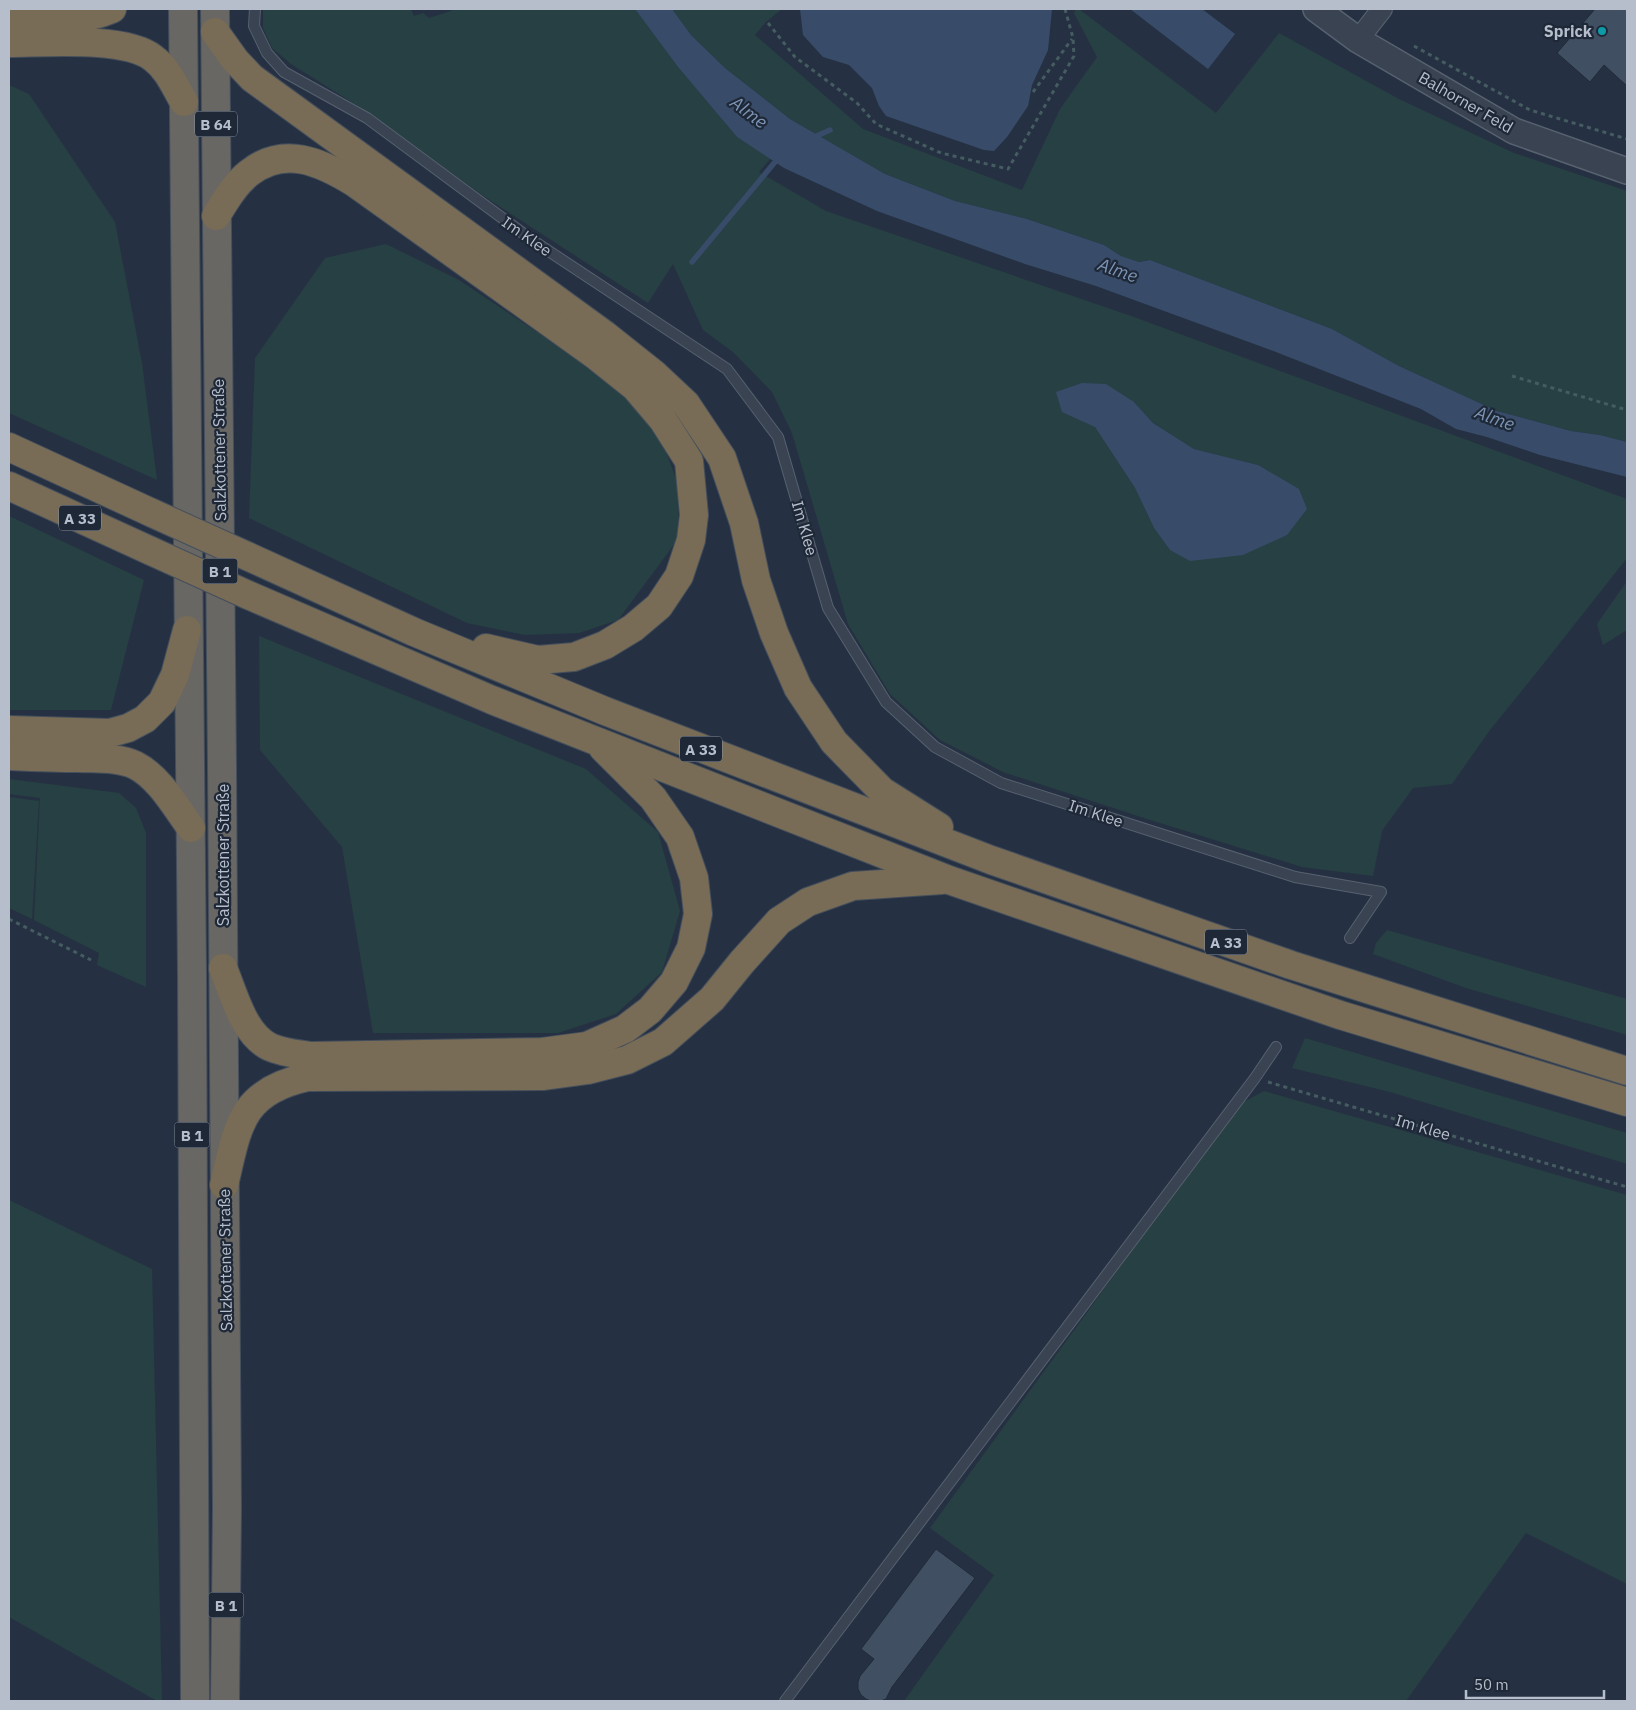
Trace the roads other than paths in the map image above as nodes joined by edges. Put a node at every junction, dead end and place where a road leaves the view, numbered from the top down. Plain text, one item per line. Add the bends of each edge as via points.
1 (112, 9) edge
2 (183, 9) edge
3 (255, 9) edge
4 (1316, 9) edge
5 (1382, 9) edge
6 (9, 19) edge
7 (215, 20) edge
8 (1358, 40) junction
9 (9, 44) edge
10 (184, 102) junction
11 (1627, 171) edge
12 (216, 216) junction
13 (9, 447) edge
14 (9, 486) edge
15 (187, 630) junction
16 (414, 632) junction
17 (9, 730) edge
18 (595, 740) junction
19 (9, 756) edge
20 (190, 828) junction
21 (991, 860) junction
22 (949, 880) junction
23 (1350, 938) dead end
24 (223, 968) junction
25 (1276, 1047) dead end
26 (1627, 1071) edge
27 (1627, 1102) edge
28 (224, 1186) junction
29 (195, 1701) edge
30 (225, 1701) edge
31 (786, 1701) edge

1 - 6 highway via 97,16 68,20
2 - 10 highway, Salzkottener Straße / B 1
3 - 23 lane, Im Klee via 254,26 266,53 284,72 367,118 532,240 727,369 778,437 828,608 886,702 935,747 1010,786 1296,877 1381,892
4 - 8 street, Balhorner Feld
5 - 8 street
7 - 12 highway, Salzkottener Straße / B 64
7 - 21 highway via 235,60 252,78 606,335 686,404 722,458 744,523 756,580 798,688 834,742 882,791
8 - 11 street, Balhorner Feld via 1514,131
9 - 10 highway via 109,43 144,52 164,69
10 - 15 highway, Salzkottener Straße / B 1
12 - 16 highway via 232,190 248,173 267,162 299,159 330,167 595,355 635,387 663,420 689,461 694,515 692,540 679,576 659,606 633,628 574,657 538,660
12 - 24 highway, Salzkottener Straße / B 1
13 - 16 highway, A 33, bridge
14 - 18 highway, A 33, bridge via 248,595 492,700
15 - 17 highway via 175,675 162,702 145,719 110,734
15 - 20 highway, Salzkottener Straße / B 1
16 - 21 highway, A 33 via 614,715
18 - 22 highway, A 33
18 - 24 highway via 653,798 680,837 694,878 698,914 691,948 674,982 650,1010 625,1029 587,1046 542,1052 312,1056 286,1053 268,1047 250,1031
19 - 20 highway via 110,759 134,765 157,783
20 - 29 highway, Salzkottener Straße / B 1
21 - 26 highway, A 33 via 1291,965
22 - 27 highway, A 33 via 1340,1015
22 - 28 highway via 853,886 808,902 779,921 712,999 663,1042 627,1060 544,1076 308,1077 288,1082 265,1092 247,1110
24 - 28 highway, Salzkottener Straße / B 1
25 - 31 lane
28 - 30 highway, Salzkottener Straße / B 1

